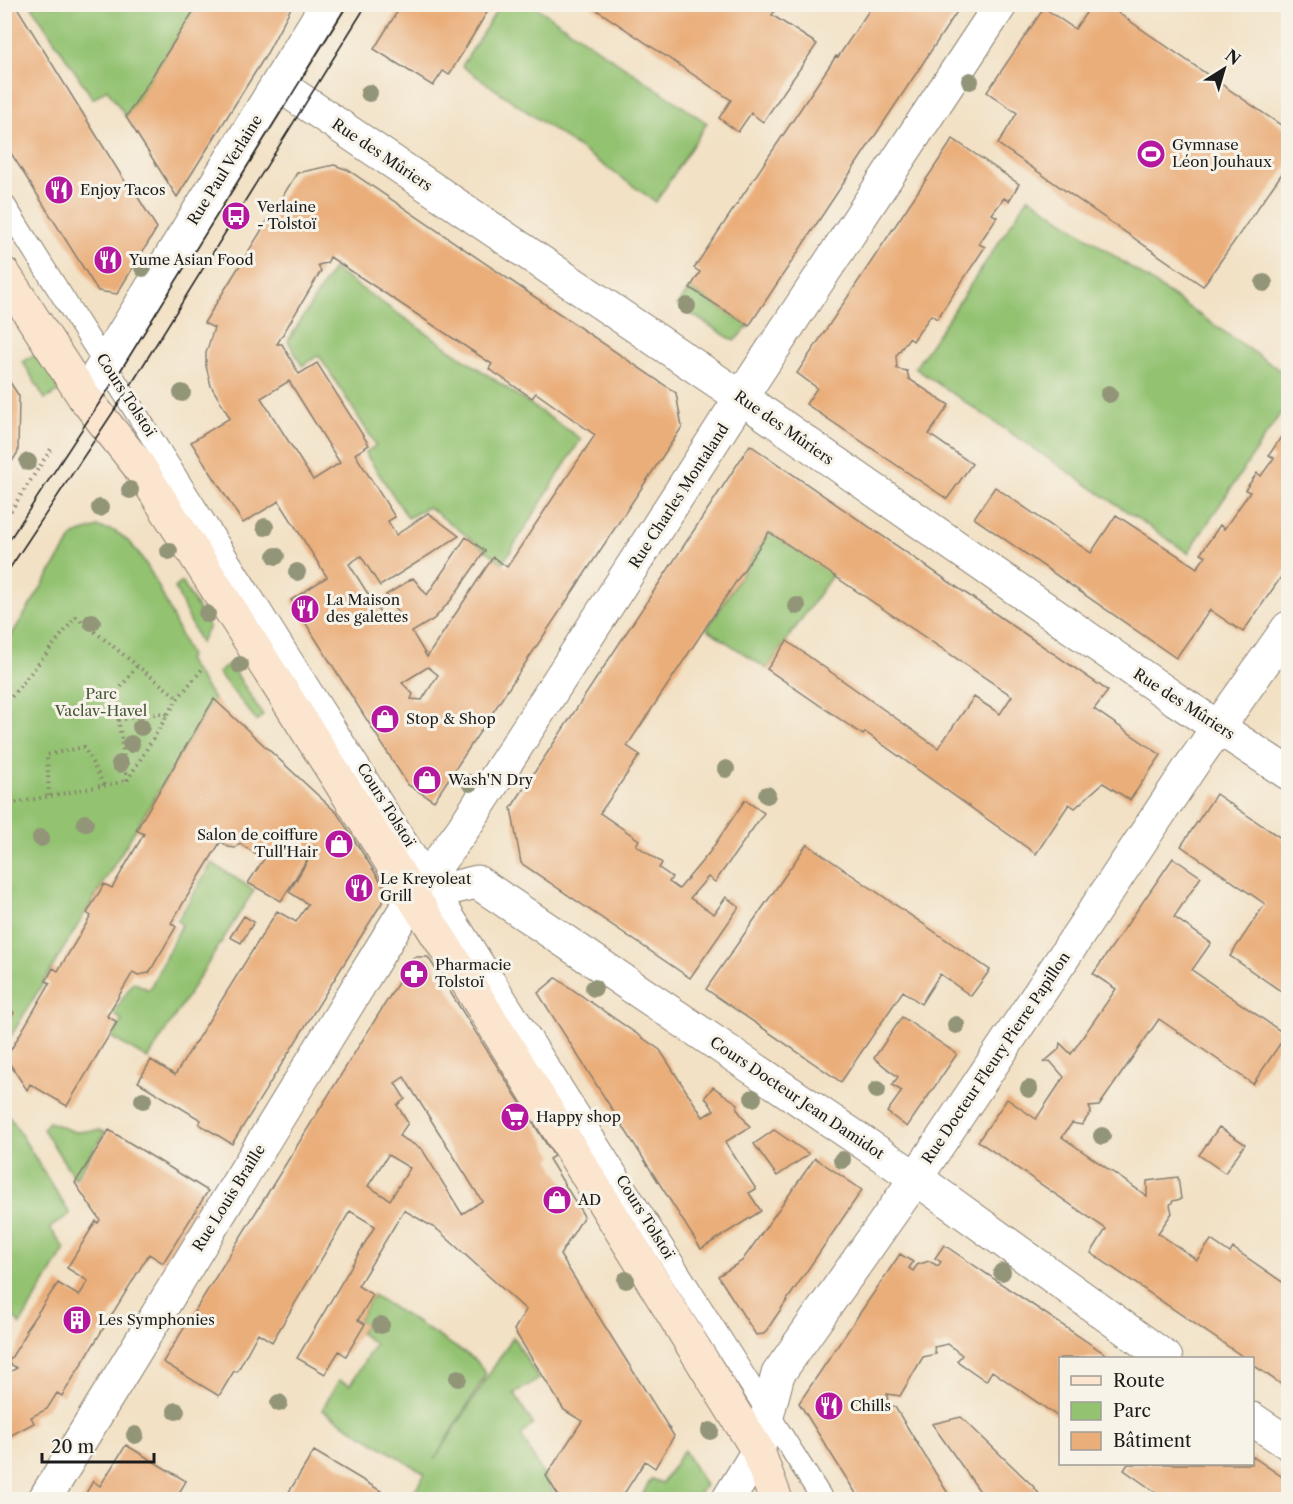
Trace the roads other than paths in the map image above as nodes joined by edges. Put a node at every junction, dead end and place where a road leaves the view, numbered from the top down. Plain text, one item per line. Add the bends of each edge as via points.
1 (327, 4) edge
2 (1001, 4) edge
3 (279, 85) junction
4 (4, 204) edge
5 (4, 274) edge
6 (105, 362) junction
7 (84, 397) junction
8 (742, 399) junction
9 (1288, 628) edge
10 (1220, 727) junction
11 (1288, 772) edge
12 (428, 888) junction
13 (916, 1178) junction
14 (1163, 1357) edge
15 (768, 1411) junction
16 (1254, 1420) edge
17 (1288, 1443) edge
18 (758, 1451) junction
19 (44, 1500) edge
20 (728, 1500) edge
21 (776, 1500) edge
22 (823, 1500) edge

1 - 3 street, Rue Paul Verlaine
2 - 8 street, Rue Charles Montaland
3 - 6 street, Rue Paul Verlaine
3 - 8 street, Rue des Mûriers
4 - 6 lane, Cours Tolstoï
5 - 7 main road, Cours Tolstoï
6 - 7 street, Rue Paul Verlaine
6 - 12 lane, Cours Tolstoï
7 - 12 main road, Cours Tolstoï via 138,465
8 - 10 street, Rue des Mûriers
8 - 12 street, Rue Charles Montaland
9 - 10 street, Rue Docteur Fleury Pierre Papillon
10 - 11 street, Rue des Mûriers
10 - 13 street, Rue Docteur Fleury Pierre Papillon
12 - 13 street, Cours Docteur Jean Damidot via 477,882
12 - 15 lane, Cours Tolstoï
12 - 18 main road, Cours Tolstoï
12 - 19 street, Rue Louis Braille
13 - 14 street, Cours Docteur Jean Damidot
13 - 15 street, Rue Docteur Fleury Pierre Papillon via 778,1374
15 - 18 street, Rue Docteur Fleury Pierre Papillon
15 - 22 lane, Cours Tolstoï
16 - 17 street
18 - 20 street, Rue Docteur Fleury Pierre Papillon
18 - 21 main road, Cours Tolstoï

